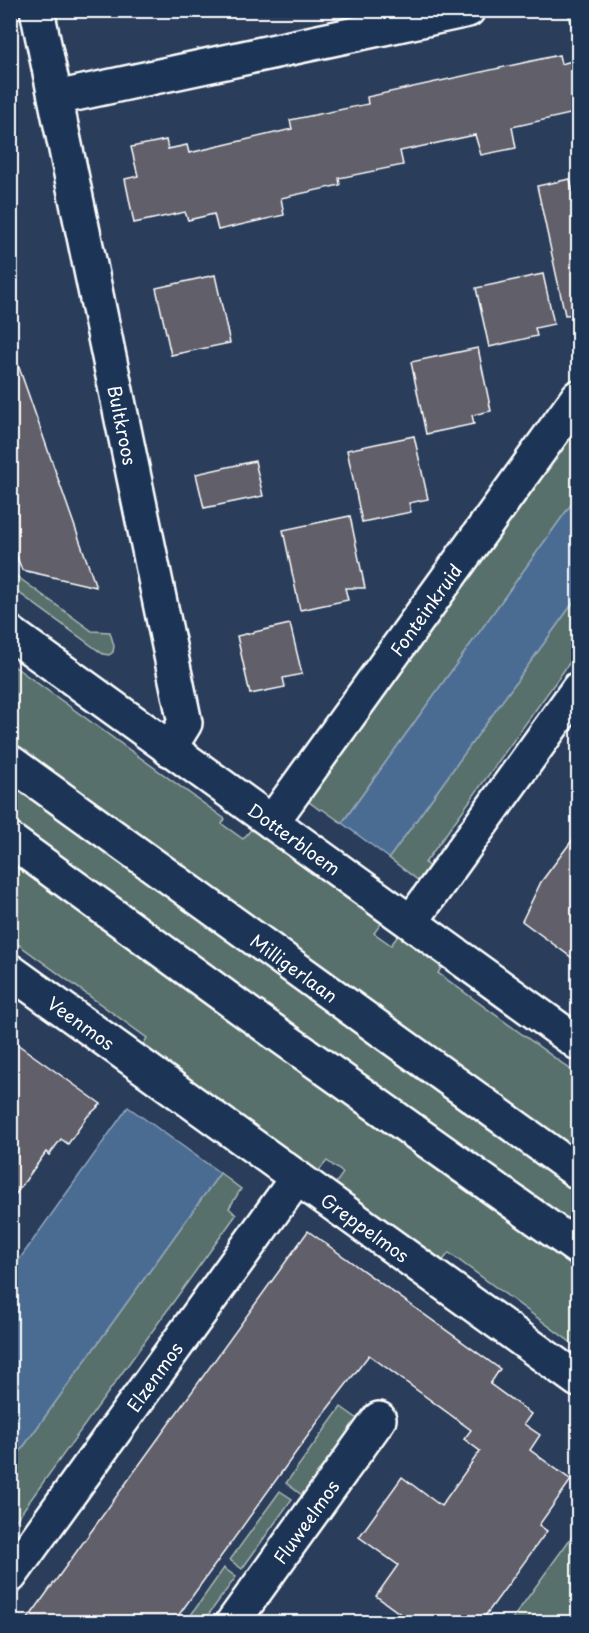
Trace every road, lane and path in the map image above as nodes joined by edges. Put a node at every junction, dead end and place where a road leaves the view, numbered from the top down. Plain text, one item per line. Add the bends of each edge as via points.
1 (37, 10) edge
2 (468, 10) edge
3 (56, 98) junction
4 (579, 397) edge
5 (10, 633) edge
6 (579, 689) edge
7 (169, 749) junction
8 (10, 762) edge
9 (272, 822) junction
10 (10, 840) edge
11 (411, 922) junction
12 (10, 971) edge
13 (579, 1043) edge
14 (153, 1072) joint
15 (579, 1172) edge
16 (297, 1178) junction
17 (579, 1248) edge
18 (579, 1380) edge
19 (379, 1419) dead end
20 (10, 1576) edge
21 (233, 1623) edge

1 - 3 street, Bultkroos
2 - 3 street
3 - 7 street, Bultkroos via 185,723
4 - 9 street, Fonteinkruid
5 - 7 street, Dotterbloem
6 - 11 street
7 - 9 street, Dotterbloem
8 - 15 street, Milligerlaan
9 - 11 street, Dotterbloem
10 - 17 street
11 - 13 street, Dotterbloem
12 - 14 street, Veenmos
14 - 16 street, Greppelmos
16 - 18 street, Greppelmos
16 - 20 street, Elzenmos
19 - 21 street, Fluweelmos

